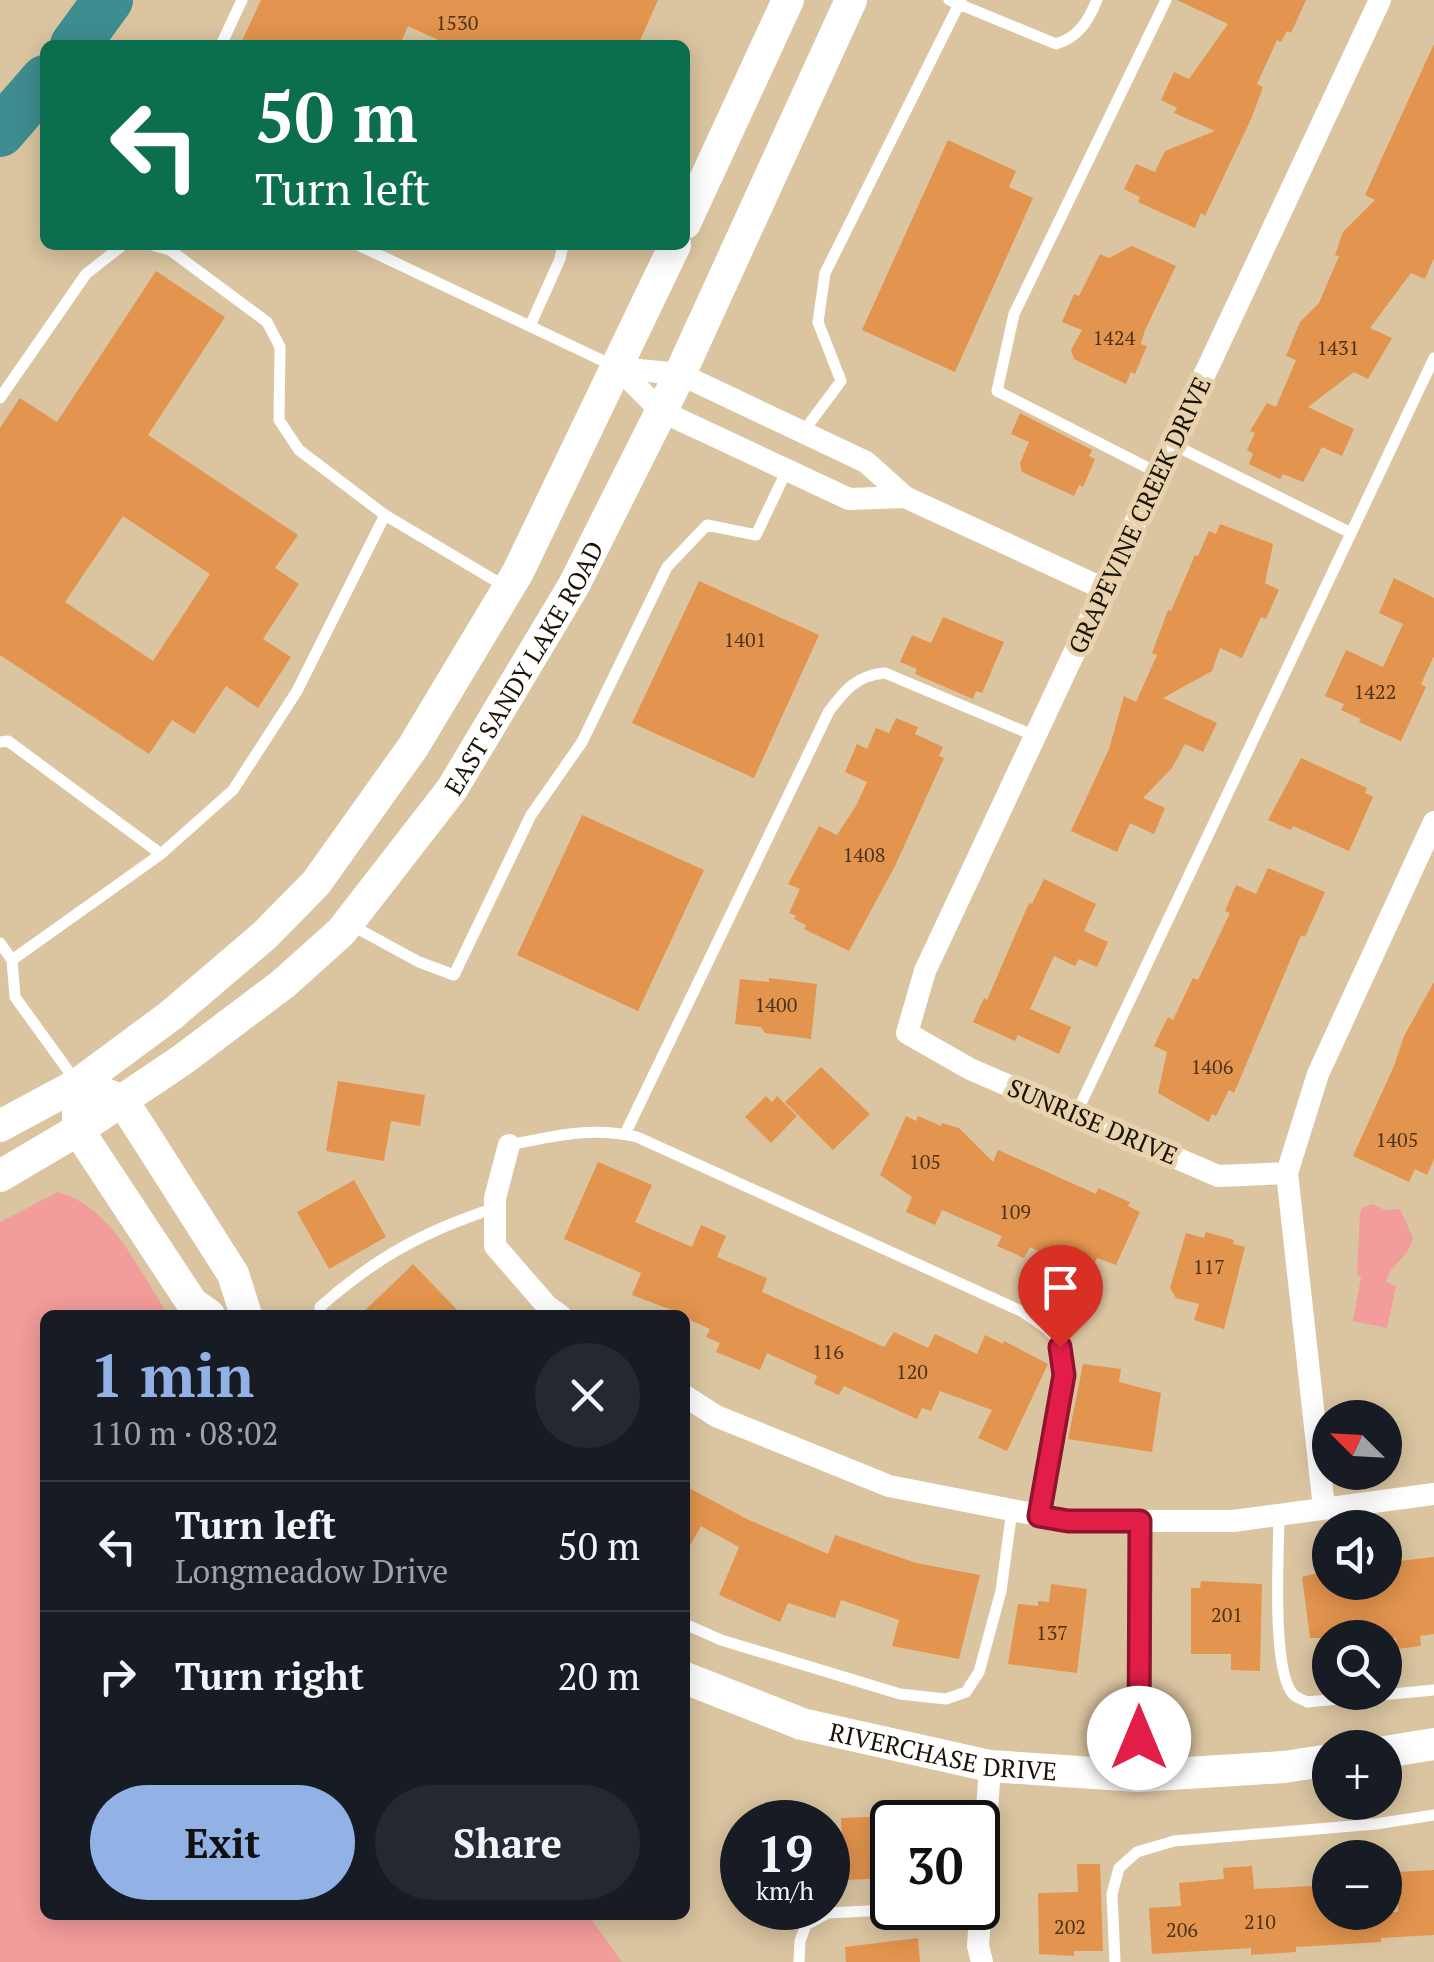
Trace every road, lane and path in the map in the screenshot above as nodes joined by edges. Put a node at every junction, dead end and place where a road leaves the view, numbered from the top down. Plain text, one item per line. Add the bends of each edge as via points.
1 (242, 0) edge
2 (788, 0) edge
3 (852, 0) edge
4 (1097, 0) edge
5 (1166, 0) edge
6 (1380, 0) edge
7 (956, 1) edge
8 (224, 40) edge
9 (690, 212) edge
10 (117, 250) edge
11 (170, 250) edge
12 (372, 250) edge
13 (562, 250) edge
14 (673, 250) edge
15 (530, 326) junction
16 (1434, 358) edge
17 (618, 368) junction
18 (680, 374) junction
19 (0, 398) edge
20 (661, 412) junction
21 (803, 432) junction
22 (1172, 444) junction
23 (787, 470) junction
24 (1158, 473) junction
25 (904, 497) junction
26 (385, 516) junction
27 (1351, 533) junction
28 (508, 588) junction
29 (1104, 590) junction
30 (1035, 736) junction
31 (0, 742) edge
32 (1434, 822) edge
33 (161, 854) junction
34 (347, 924) junction
35 (0, 943) edge
36 (12, 960) junction
37 (907, 1033) joint
38 (78, 1084) junction
39 (122, 1100) junction
40 (1076, 1114) junction
41 (0, 1126) edge
42 (78, 1130) junction
43 (625, 1134) junction
44 (510, 1145) joint
45 (1287, 1173) junction
46 (0, 1176) edge
47 (494, 1208) junction
48 (202, 1310) edge
49 (244, 1310) edge
50 (320, 1310) edge
51 (553, 1310) edge
52 (690, 1399) edge
53 (1434, 1494) edge
54 (1324, 1508) junction
55 (1012, 1510) junction
56 (1279, 1515) junction
57 (1039, 1516) junction
58 (1140, 1521) junction
59 (690, 1626) edge
60 (690, 1680) edge
61 (1434, 1690) edge
62 (1434, 1744) edge
63 (1402, 1749) edge
64 (1312, 1763) edge
65 (990, 1766) junction
66 (1138, 1776) junction
67 (987, 1800) edge
68 (1434, 1814) edge
69 (870, 1911) edge
70 (978, 1930) edge
71 (799, 1962) edge
72 (982, 1962) edge
73 (1115, 1962) edge

1 - 8 lane
2 - 9 main road
3 - 18 main road, EAST SANDY LAKE ROAD
4 - 7 lane via 1075,36 1056,44
5 - 24 lane via 1014,314 996,391
6 - 22 street, GRAPEVINE CREEK DRIVE
7 - 21 lane via 825,273 818,322 841,381
10 - 19 lane via 86,274
11 - 26 lane via 267,322 280,347 279,420 299,450
12 - 15 lane
13 - 15 lane
14 - 17 main road, EAST SANDY LAKE ROAD
15 - 17 lane
16 - 27 lane
17 - 18 street
17 - 20 street
17 - 28 main road, EAST SANDY LAKE ROAD
18 - 20 main road, EAST SANDY LAKE ROAD
18 - 21 street
20 - 23 street
20 - 34 main road, EAST SANDY LAKE ROAD via 574,585 452,789
21 - 23 street
21 - 25 street via 866,462
22 - 24 street, GRAPEVINE CREEK DRIVE
22 - 27 lane
23 - 25 street via 849,499
23 - 34 lane via 756,535 707,525 667,567 582,742 531,815 454,975
24 - 29 street, GRAPEVINE CREEK DRIVE
25 - 29 street
26 - 28 lane
26 - 33 lane via 297,691 233,790
27 - 40 lane
28 - 38 main road, EAST SANDY LAKE ROAD via 413,747 316,882 184,1005
29 - 30 street, GRAPEVINE CREEK DRIVE
30 - 37 street, GRAPEVINE CREEK DRIVE via 925,970
30 - 43 lane via 885,673 868,674 848,687 829,711
31 - 33 lane via 8,741
32 - 45 street via 1318,1074
33 - 36 lane
34 - 39 main road, EAST SANDY LAKE ROAD via 282,984
35 - 36 lane
36 - 38 lane via 15,997
37 - 40 street, SUNRISE DRIVE
38 - 39 main road
38 - 41 main road, EAST SANDY LAKE ROAD
38 - 42 main road
39 - 42 main road, EAST SANDY LAKE ROAD
39 - 49 main road via 233,1274
40 - 45 street, SUNRISE DRIVE via 1218,1176
42 - 46 main road, EAST SANDY LAKE ROAD
42 - 48 main road
43 - 44 lane via 580,1130
43 - 57 lane via 1048,1330 1060,1347 1064,1375
44 - 47 street
45 - 54 street
47 - 50 lane via 443,1224 360,1272
47 - 51 street via 495,1246
52 - 55 street via 889,1486
53 - 54 street
54 - 56 street
55 - 57 street
55 - 59 lane via 1001,1591 979,1672 966,1692 946,1699 900,1694
56 - 58 street
56 - 61 lane via 1279,1643 1292,1694 1307,1702
57 - 58 street
58 - 66 street
60 - 65 main road, RIVERCHASE DRIVE via 802,1724
62 - 63 main road
64 - 66 main road, RIVERCHASE DRIVE
65 - 66 main road, RIVERCHASE DRIVE
65 - 67 street
68 - 73 lane via 1174,1841 1137,1852 1119,1868 1112,1894
69 - 71 lane via 828,1913 806,1925
70 - 72 street

